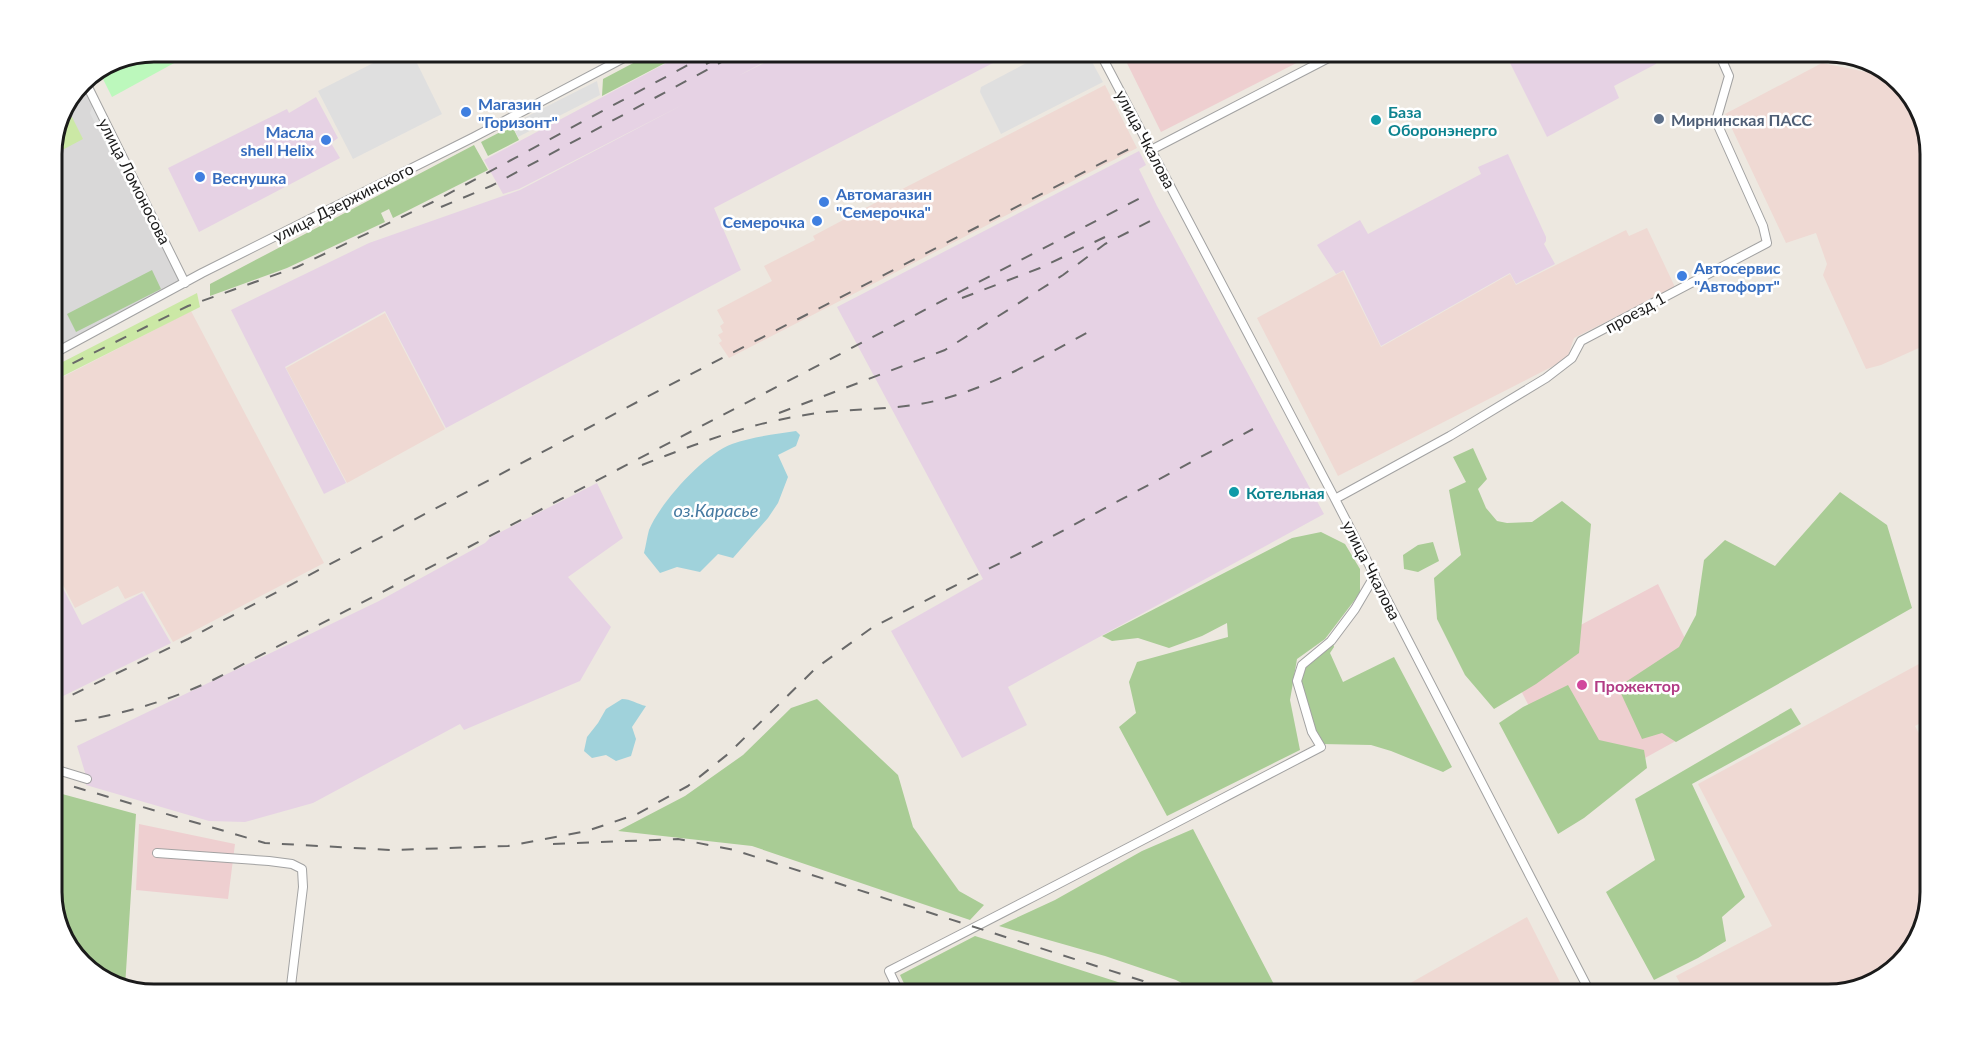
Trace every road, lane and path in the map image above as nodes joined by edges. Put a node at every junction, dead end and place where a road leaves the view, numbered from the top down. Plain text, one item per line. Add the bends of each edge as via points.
1 (616, 62) edge
2 (1105, 62) edge
3 (1321, 62) edge
4 (1723, 62) edge
5 (89, 89) edge
6 (1151, 150) junction
7 (185, 283) junction
8 (62, 349) edge
9 (1335, 499) junction
10 (1375, 575) junction
11 (62, 771) edge
12 (87, 779) dead end
13 (157, 853) dead end
14 (291, 984) edge
15 (895, 984) edge
16 (1586, 984) edge

1 - 7 street, улица Дзержинского
2 - 6 street, улица Чкалова
3 - 6 street
4 - 9 street, проезд 1 via 1729,76 1716,121 1767,243 1581,341 1572,358 1546,378
5 - 7 street, улица Ломоносова
6 - 9 street, улица Чкалова
7 - 8 street, улица Дзержинского
9 - 10 street, улица Чкалова
10 - 15 street via 1331,641 1302,665 1298,681 1312,732 1321,747 889,971
10 - 16 street, улица Чкалова
11 - 12 street
13 - 14 street via 269,861 302,869

